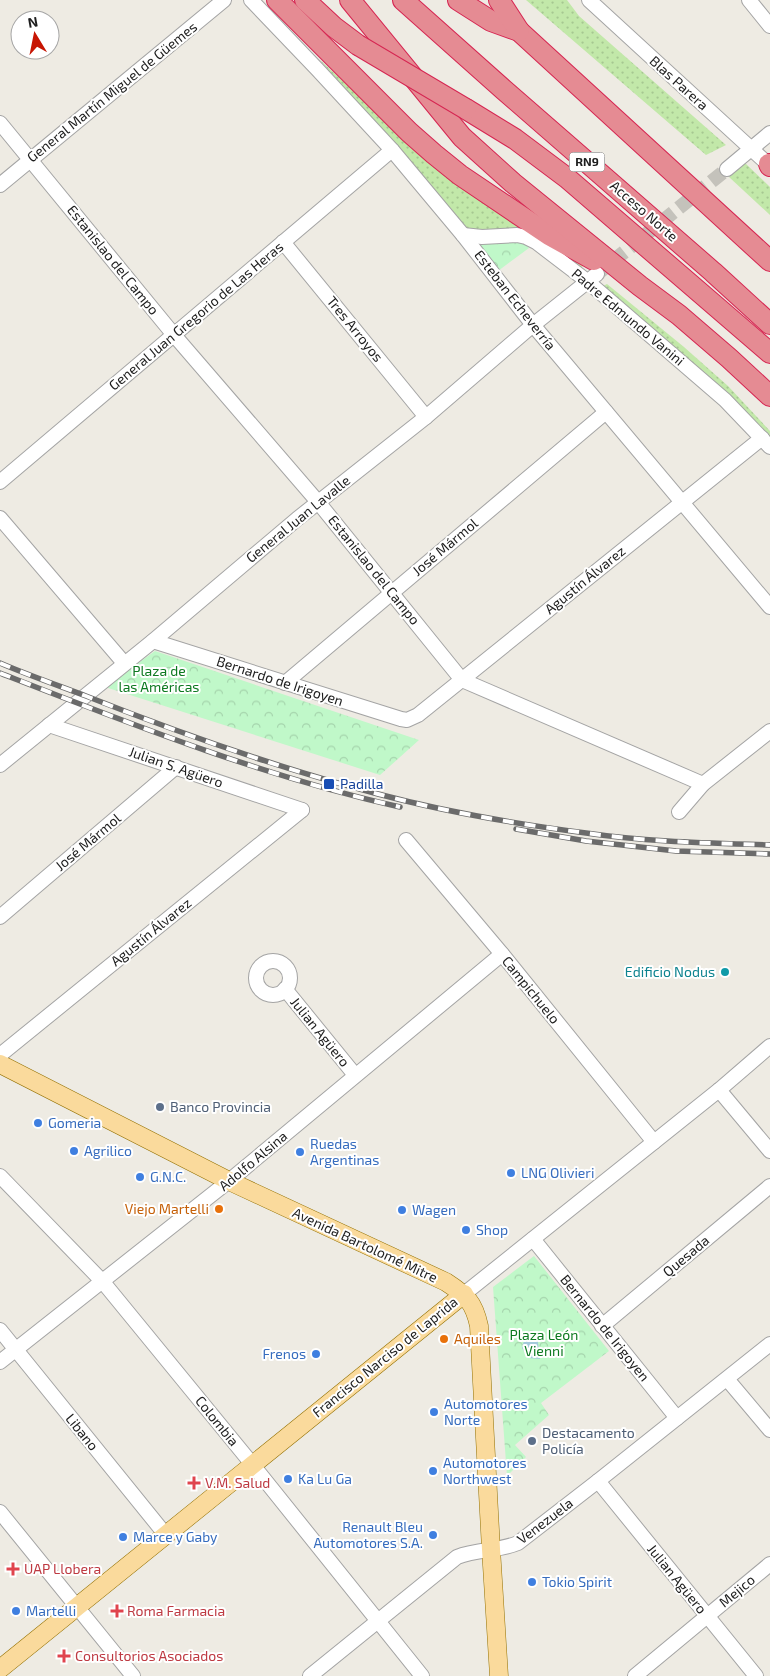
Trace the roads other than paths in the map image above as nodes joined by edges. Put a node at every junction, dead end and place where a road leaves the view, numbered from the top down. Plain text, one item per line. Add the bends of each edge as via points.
1 (224, 0) edge
2 (251, 0) edge
3 (276, 0) edge
4 (305, 0) edge
5 (350, 0) edge
6 (403, 0) edge
7 (458, 0) edge
8 (499, 0) edge
9 (589, 0) edge
10 (749, 0) edge
11 (770, 26) edge
12 (519, 32) junction
13 (0, 123) edge
14 (770, 133) edge
15 (752, 148) junction
16 (392, 150) junction
17 (31, 159) junction
18 (770, 165) edge
19 (727, 169) tunnel mouth
20 (0, 185) edge
21 (463, 234) junction
22 (283, 242) junction
23 (770, 261) edge
24 (592, 277) junction
25 (640, 286) junction
26 (770, 324) edge
27 (533, 325) junction
28 (174, 334) junction
29 (770, 353) edge
30 (770, 396) edge
31 (606, 412) junction
32 (426, 416) junction
33 (766, 443) edge
34 (0, 482) edge
35 (318, 502) junction
36 (681, 502) junction
37 (0, 518) edge
38 (392, 592) junction
39 (770, 607) edge
40 (153, 641) junction
41 (124, 663) junction
42 (462, 680) junction
43 (285, 683) junction
44 (408, 720) joint
45 (49, 725) junction
46 (770, 731) edge
47 (0, 764) edge
48 (176, 767) junction
49 (702, 784) junction
50 (302, 810) joint
51 (679, 812) dead end
52 (406, 840) dead end
53 (0, 917) edge
54 (502, 954) junction
55 (285, 990) dead end
56 (770, 1046) edge
57 (0, 1055) edge
58 (0, 1064) edge
59 (355, 1075) junction
60 (719, 1090) junction
61 (654, 1142) junction
62 (770, 1151) edge
63 (0, 1176) edge
64 (229, 1181) junction
65 (770, 1186) edge
66 (533, 1239) junction
67 (102, 1282) junction
68 (464, 1294) junction
69 (602, 1326) junction
70 (0, 1330) edge
71 (770, 1344) edge
72 (16, 1349) junction
73 (0, 1362) edge
74 (727, 1379) junction
75 (677, 1418) junction
76 (770, 1430) edge
77 (252, 1464) junction
78 (598, 1481) junction
79 (0, 1512) edge
80 (165, 1534) junction
81 (491, 1549) junction
82 (770, 1564) edge
83 (77, 1606) junction
84 (707, 1616) junction
85 (379, 1622) junction
86 (0, 1669) edge
87 (133, 1676) edge
88 (310, 1676) edge
89 (422, 1676) edge
90 (499, 1676) edge
91 (635, 1676) edge
92 (756, 1676) edge

1 - 17 street, General Martín Miguel de Güemes
2 - 16 street, Esteban Echeverría
3 - 25 highway via 409,132 460,175 549,235
4 - 29 highway, bridge via 358,45 515,139 560,172
5 - 25 highway via 462,137 513,183
6 - 26 highway, Acceso Norte / RN9
7 - 12 highway via 491,21
8 - 12 highway
9 - 15 street, Blas Parera
10 - 11 street
12 - 23 highway
13 - 17 street, Estanislao del Campo
14 - 15 street
15 - 18 street, Blas Parera
15 - 19 street
16 - 21 street, Esteban Echeverría
16 - 22 street, General Juan Gregorio de Las Heras
17 - 20 street, General Martín Miguel de Güemes
17 - 28 street, Estanislao del Campo
21 - 24 street, Padre Edmundo Vanini via 526,237
21 - 27 street, Esteban Echeverría
22 - 28 street, General Juan Gregorio de Las Heras
22 - 32 street, Tres Arroyos
24 - 27 street, General Juan Lavalle
24 - 33 street, Padre Edmundo Vanini via 725,400
25 - 30 highway via 679,315
27 - 31 street, Esteban Echeverría
27 - 32 street, General Juan Lavalle
28 - 34 street, General Juan Gregorio de Las Heras
28 - 35 street, Estanislao del Campo
31 - 36 street, Esteban Echeverría
31 - 38 street, José Mármol
32 - 35 street, General Juan Lavalle
33 - 36 street, Agustín Álvarez
35 - 38 street, Estanislao del Campo
35 - 40 street, General Juan Lavalle
36 - 39 street, Esteban Echeverría
36 - 42 street, Agustín Álvarez
37 - 41 street
38 - 42 street, Estanislao del Campo
38 - 43 street, José Mármol
40 - 41 street, General Juan Lavalle
40 - 43 street, Bernardo de Irigoyen
41 - 45 street, General Juan Lavalle
42 - 44 street, Agustín Álvarez
42 - 49 street, Estanislao del Campo
43 - 44 street, Bernardo de Irigoyen
45 - 47 street, General Juan Lavalle
45 - 48 street, Julian S. Agüero
46 - 49 street
48 - 50 street, Julian S. Agüero
48 - 53 street, José Mármol
49 - 51 street
50 - 57 street, Agustín Álvarez
52 - 54 street, Campichuelo
54 - 59 street, Adolfo Alsina
54 - 61 street, Campichuelo
55 - 59 street, Julian Agüero
56 - 60 street, Francisco Narciso de Laprida
58 - 64 main road, Avenida Bartolomé Mitre
59 - 64 street, Adolfo Alsina
60 - 61 street, Francisco Narciso de Laprida
60 - 62 street
61 - 66 street, Francisco Narciso de Laprida
63 - 67 street, Colombia
64 - 67 street, Adolfo Alsina
64 - 68 main road, Avenida Bartolomé Mitre via 446,1282
65 - 69 street, Quesada
66 - 68 street, Francisco Narciso de Laprida
66 - 69 street, Bernardo de Irigoyen
67 - 72 street, Adolfo Alsina
67 - 77 street, Colombia
68 - 77 main road, Francisco Narciso de Laprida
68 - 81 main road, Avenida Bartolomé Mitre via 474,1307 479,1326
69 - 75 street, Bernardo de Irigoyen
70 - 72 street, Libano
71 - 74 street, Venezuela
72 - 73 street, Adolfo Alsina
72 - 80 street, Libano
74 - 75 street, Venezuela
74 - 76 street
75 - 78 street, Venezuela
77 - 80 main road, Francisco Narciso de Laprida
77 - 85 street, Colombia
78 - 81 street, Venezuela via 518,1543
78 - 84 street, Julian Agüero
79 - 83 street
80 - 83 main road, Francisco Narciso de Laprida
81 - 85 street, Venezuela via 457,1557
81 - 90 main road, Avenida Bartolomé Mitre
82 - 84 street, Mejico
83 - 86 main road, Francisco Narciso de Laprida
83 - 87 street
84 - 91 street, Mejico
84 - 92 street, Julian Agüero
85 - 88 street, Venezuela
85 - 89 street, Colombia

